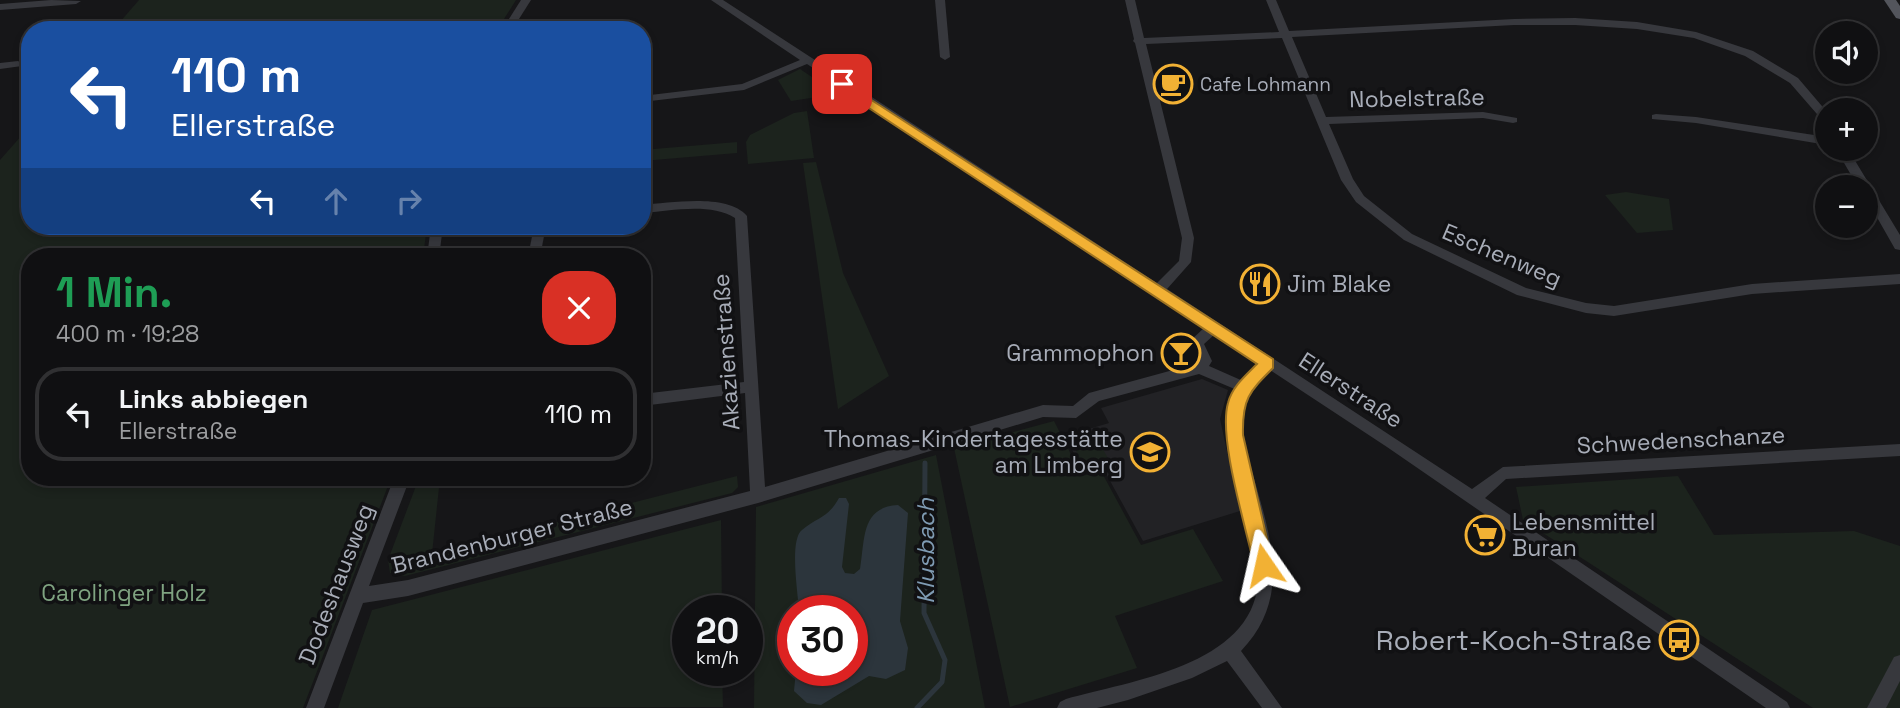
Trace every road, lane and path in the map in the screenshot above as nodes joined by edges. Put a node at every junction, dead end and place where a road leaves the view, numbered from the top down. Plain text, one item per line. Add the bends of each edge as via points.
1 (526, 0) edge
2 (716, 0) edge
3 (940, 0) edge
4 (1130, 0) edge
5 (1271, 0) edge
6 (1890, 0) edge
7 (76, 1) edge
8 (0, 7) edge
9 (1900, 15) edge
10 (1656, 16) dead end
11 (1679, 20) dead end
12 (513, 21) edge
13 (1286, 35) junction
14 (1138, 41) junction
15 (944, 57) dead end
16 (806, 61) junction
17 (18, 64) dead end
18 (0, 66) edge
19 (651, 98) edge
20 (1815, 98) edge
21 (1656, 117) dead end
22 (1513, 120) dead end
23 (1322, 121) junction
24 (1815, 139) edge
25 (651, 209) edge
26 (1878, 210) edge
27 (1900, 246) edge
28 (1900, 279) edge
29 (1157, 291) junction
30 (1214, 328) junction
31 (1268, 363) junction
32 (1200, 368) junction
33 (751, 387) junction
34 (1244, 387) junction
35 (651, 399) edge
36 (1900, 450) edge
37 (399, 486) edge
38 (758, 496) junction
39 (1473, 498) junction
40 (357, 596) junction
41 (1229, 650) junction
42 (1900, 663) edge
43 (315, 708) edge
44 (1066, 708) edge
45 (1273, 708) edge
46 (1781, 708) edge
47 (1876, 708) edge

1 - 12 street
2 - 16 street, Ellerstraße
3 - 15 street
4 - 14 street
5 - 13 street, Eschenweg
6 - 9 main road
7 - 8 street
10 - 13 street via 1559,17
11 - 20 street via 1717,30 1776,58 1808,85
13 - 14 street
13 - 23 street, Eschenweg
14 - 29 street via 1188,238 1185,262
16 - 19 street via 744,87
16 - 29 street, Ellerstraße
17 - 18 street
21 - 24 street
22 - 23 street, Nobelstraße via 1483,115
23 - 28 street, Eschenweg via 1347,180 1383,220 1490,278 1553,302 1614,310 1752,289
25 - 33 street, Akazienstraße via 733,208 741,216
26 - 27 street
29 - 30 street, Ellerstraße
30 - 31 street, Ellerstraße
30 - 32 street via 1196,342 1205,361
31 - 34 street
31 - 39 street, Ellerstraße
32 - 34 street
32 - 38 street, Brandenburger Straße via 1094,397 1076,412 1044,411
33 - 35 street
33 - 38 street, Akazienstraße
34 - 41 street via 1236,402 1234,435 1262,547 1266,582 1255,619
36 - 39 street, Schwedenschanze via 1503,473
37 - 40 street, Dodeshausweg
38 - 40 street, Brandenburger Straße via 432,582
39 - 46 street, Ellerstraße
40 - 43 street, Dodeshausweg
41 - 44 street via 1184,672
41 - 45 street
42 - 47 street

